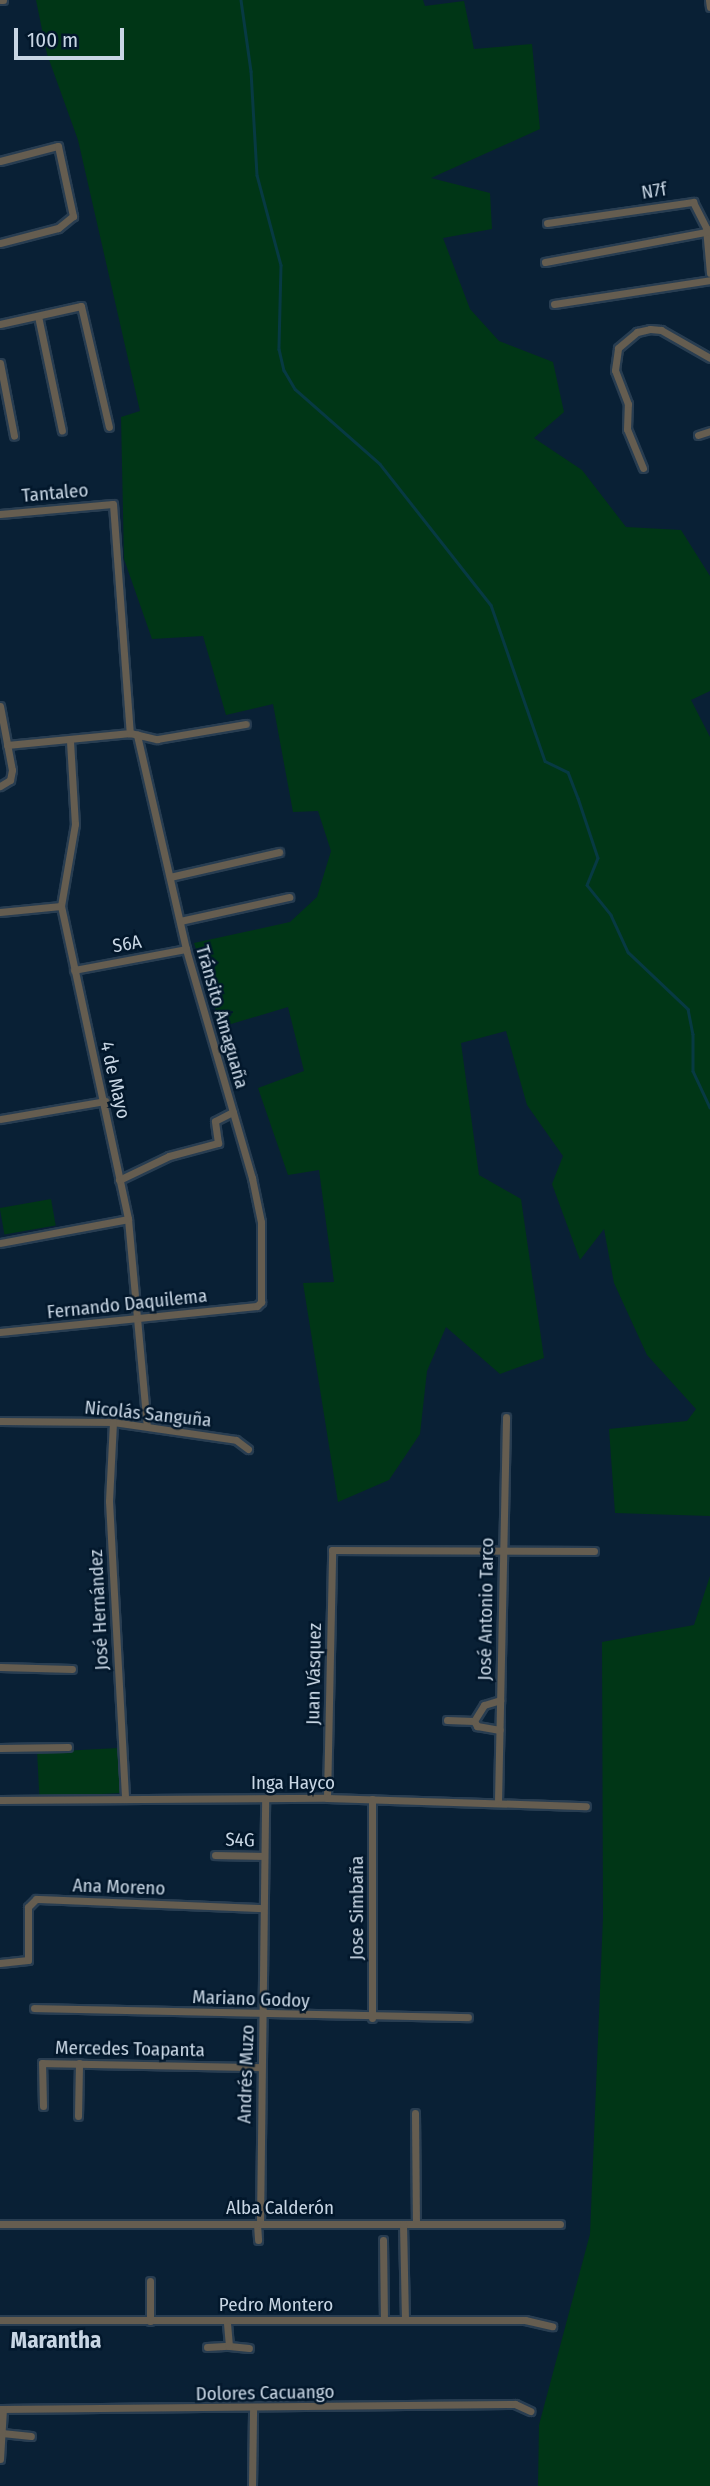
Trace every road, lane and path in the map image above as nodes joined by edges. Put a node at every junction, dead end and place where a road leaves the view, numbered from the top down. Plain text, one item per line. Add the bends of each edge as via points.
1 (709, 0) edge
2 (710, 7) edge
3 (0, 161) edge
4 (547, 223) dead end
5 (707, 229) edge
6 (0, 243) edge
7 (545, 262) dead end
8 (710, 273) edge
9 (710, 281) edge
10 (554, 304) dead end
11 (38, 316) junction
12 (0, 324) edge
13 (710, 358) edge
14 (0, 363) edge
15 (110, 427) dead end
16 (62, 431) dead end
17 (710, 431) edge
18 (698, 435) dead end
19 (14, 436) dead end
20 (643, 468) dead end
21 (113, 504) joint
22 (0, 514) edge
23 (0, 706) edge
24 (1, 718) edge
25 (246, 724) dead end
26 (133, 734) junction
27 (70, 741) junction
28 (7, 744) junction
29 (0, 786) edge
30 (279, 852) dead end
31 (170, 877) junction
32 (289, 897) dead end
33 (61, 906) junction
34 (0, 912) edge
35 (180, 920) junction
36 (186, 949) junction
37 (74, 970) junction
38 (105, 1101) junction
39 (233, 1112) junction
40 (0, 1119) edge
41 (119, 1180) junction
42 (128, 1219) junction
43 (0, 1243) edge
44 (257, 1306) joint
45 (136, 1319) junction
46 (0, 1332) edge
47 (506, 1417) dead end
48 (0, 1421) edge
49 (113, 1422) junction
50 (147, 1426) junction
51 (248, 1449) dead end
52 (594, 1551) dead end
53 (502, 1552) junction
54 (0, 1667) edge
55 (72, 1669) dead end
56 (500, 1700) junction
57 (447, 1720) dead end
58 (474, 1721) junction
59 (500, 1730) junction
60 (68, 1747) dead end
61 (0, 1748) edge
62 (125, 1797) junction
63 (327, 1798) junction
64 (265, 1799) junction
65 (372, 1799) junction
66 (0, 1800) edge
67 (498, 1802) junction
68 (586, 1806) dead end
69 (215, 1855) dead end
70 (264, 1856) junction
71 (261, 1908) junction
72 (0, 1963) edge
73 (34, 2008) dead end
74 (264, 2016) junction
75 (468, 2017) dead end
76 (372, 2018) junction
77 (79, 2063) junction
78 (260, 2067) junction
79 (43, 2106) dead end
80 (415, 2113) dead end
81 (78, 2116) dead end
82 (0, 2224) edge
83 (259, 2224) junction
84 (403, 2224) junction
85 (416, 2224) junction
86 (560, 2224) dead end
87 (258, 2240) dead end
88 (383, 2241) dead end
89 (150, 2281) dead end
90 (0, 2320) edge
91 (384, 2320) junction
92 (405, 2320) junction
93 (150, 2321) junction
94 (227, 2321) junction
95 (552, 2326) dead end
96 (229, 2346) junction
97 (207, 2347) dead end
98 (249, 2348) dead end
99 (2, 2409) edge
100 (253, 2410) junction
101 (530, 2411) dead end
102 (2, 2433) edge
103 (31, 2436) dead end
104 (0, 2459) edge
105 (252, 2486) edge

1 - 2 street
3 - 6 street via 58,146 73,216 58,228
4 - 5 street, N7f via 689,201 696,204
5 - 7 street
5 - 8 street, N7f
9 - 10 street
11 - 12 street
11 - 15 street via 74,307 84,311
11 - 16 street
13 - 20 street via 661,330 636,332 618,348 615,370 628,404 627,429
14 - 19 street
17 - 18 street
21 - 22 street, Tantaleo
21 - 26 street, Tránsito Amaguaña
23 - 24 street
24 - 28 street
25 - 26 street via 157,739
26 - 27 street
26 - 31 street, Tránsito Amaguaña
27 - 28 street
27 - 33 street, 4 de Mayo via 75,824
28 - 29 street via 12,770 10,780
30 - 31 street
31 - 35 street, Tránsito Amaguaña
32 - 35 street
33 - 34 street
33 - 37 street, 4 de Mayo
35 - 36 street, Tránsito Amaguaña
36 - 37 street, S6A
36 - 39 street, Tránsito Amaguaña
37 - 38 street, 4 de Mayo
38 - 40 street
38 - 41 street, 4 de Mayo
39 - 41 street via 215,1121 218,1143 169,1156
39 - 44 street, Tránsito Amaguaña via 261,1222 261,1302
41 - 42 street, 4 de Mayo
42 - 43 street
42 - 45 street, 4 de Mayo
44 - 45 street, Fernando Daquilema
45 - 46 street, Fernando Daquilema
45 - 50 street, 4 de Mayo
47 - 53 street, José Antonio Tarco
48 - 49 street, Nicolás Sanguña
49 - 50 street, Nicolás Sanguña
49 - 62 street, José Hernández via 109,1501
50 - 51 street, Nicolás Sanguña via 236,1440
52 - 53 street
53 - 56 street, José Antonio Tarco
53 - 63 street, Juan Vásquez via 332,1550
54 - 55 street
56 - 58 street via 484,1705
56 - 59 street, José Antonio Tarco
57 - 58 street
58 - 59 street via 477,1726
59 - 67 street, José Antonio Tarco
60 - 61 street
62 - 64 street, Inga Hayco
62 - 66 street, Inga Hayco
63 - 64 street, Inga Hayco
63 - 65 street, Inga Hayco
64 - 70 street, Andrés Muzo
65 - 67 street, Inga Hayco
65 - 76 street, Jose Simbaña
67 - 68 street, Inga Hayco
69 - 70 street, S4G
70 - 71 street, Andrés Muzo
71 - 72 street, Ana Moreno via 36,1899 29,1907 30,1956 24,1963
71 - 74 street, Andrés Muzo
73 - 74 street, Mariano Godoy
74 - 76 street, Mariano Godoy
74 - 78 street, Andrés Muzo
75 - 76 street, Mariano Godoy
77 - 78 street, Mercedes Toapanta
77 - 79 street, Mercedes Toapanta via 42,2063
77 - 81 street
78 - 83 street, Andrés Muzo
80 - 85 street
82 - 83 street, Alba Calderón
83 - 84 street, Alba Calderón
83 - 87 street, Andrés Muzo
84 - 85 street, Alba Calderón
84 - 92 street
85 - 86 street, Alba Calderón
88 - 91 street
89 - 93 street
90 - 93 street, Pedro Montero
91 - 92 street, Pedro Montero
91 - 94 street, Pedro Montero
92 - 95 street, Pedro Montero via 525,2320
93 - 94 street, Pedro Montero
94 - 96 street
96 - 97 street
96 - 98 street
99 - 100 street, Dolores Cacuango
99 - 102 street
100 - 101 street, Dolores Cacuango via 515,2404
100 - 105 street
102 - 103 street
102 - 104 street

